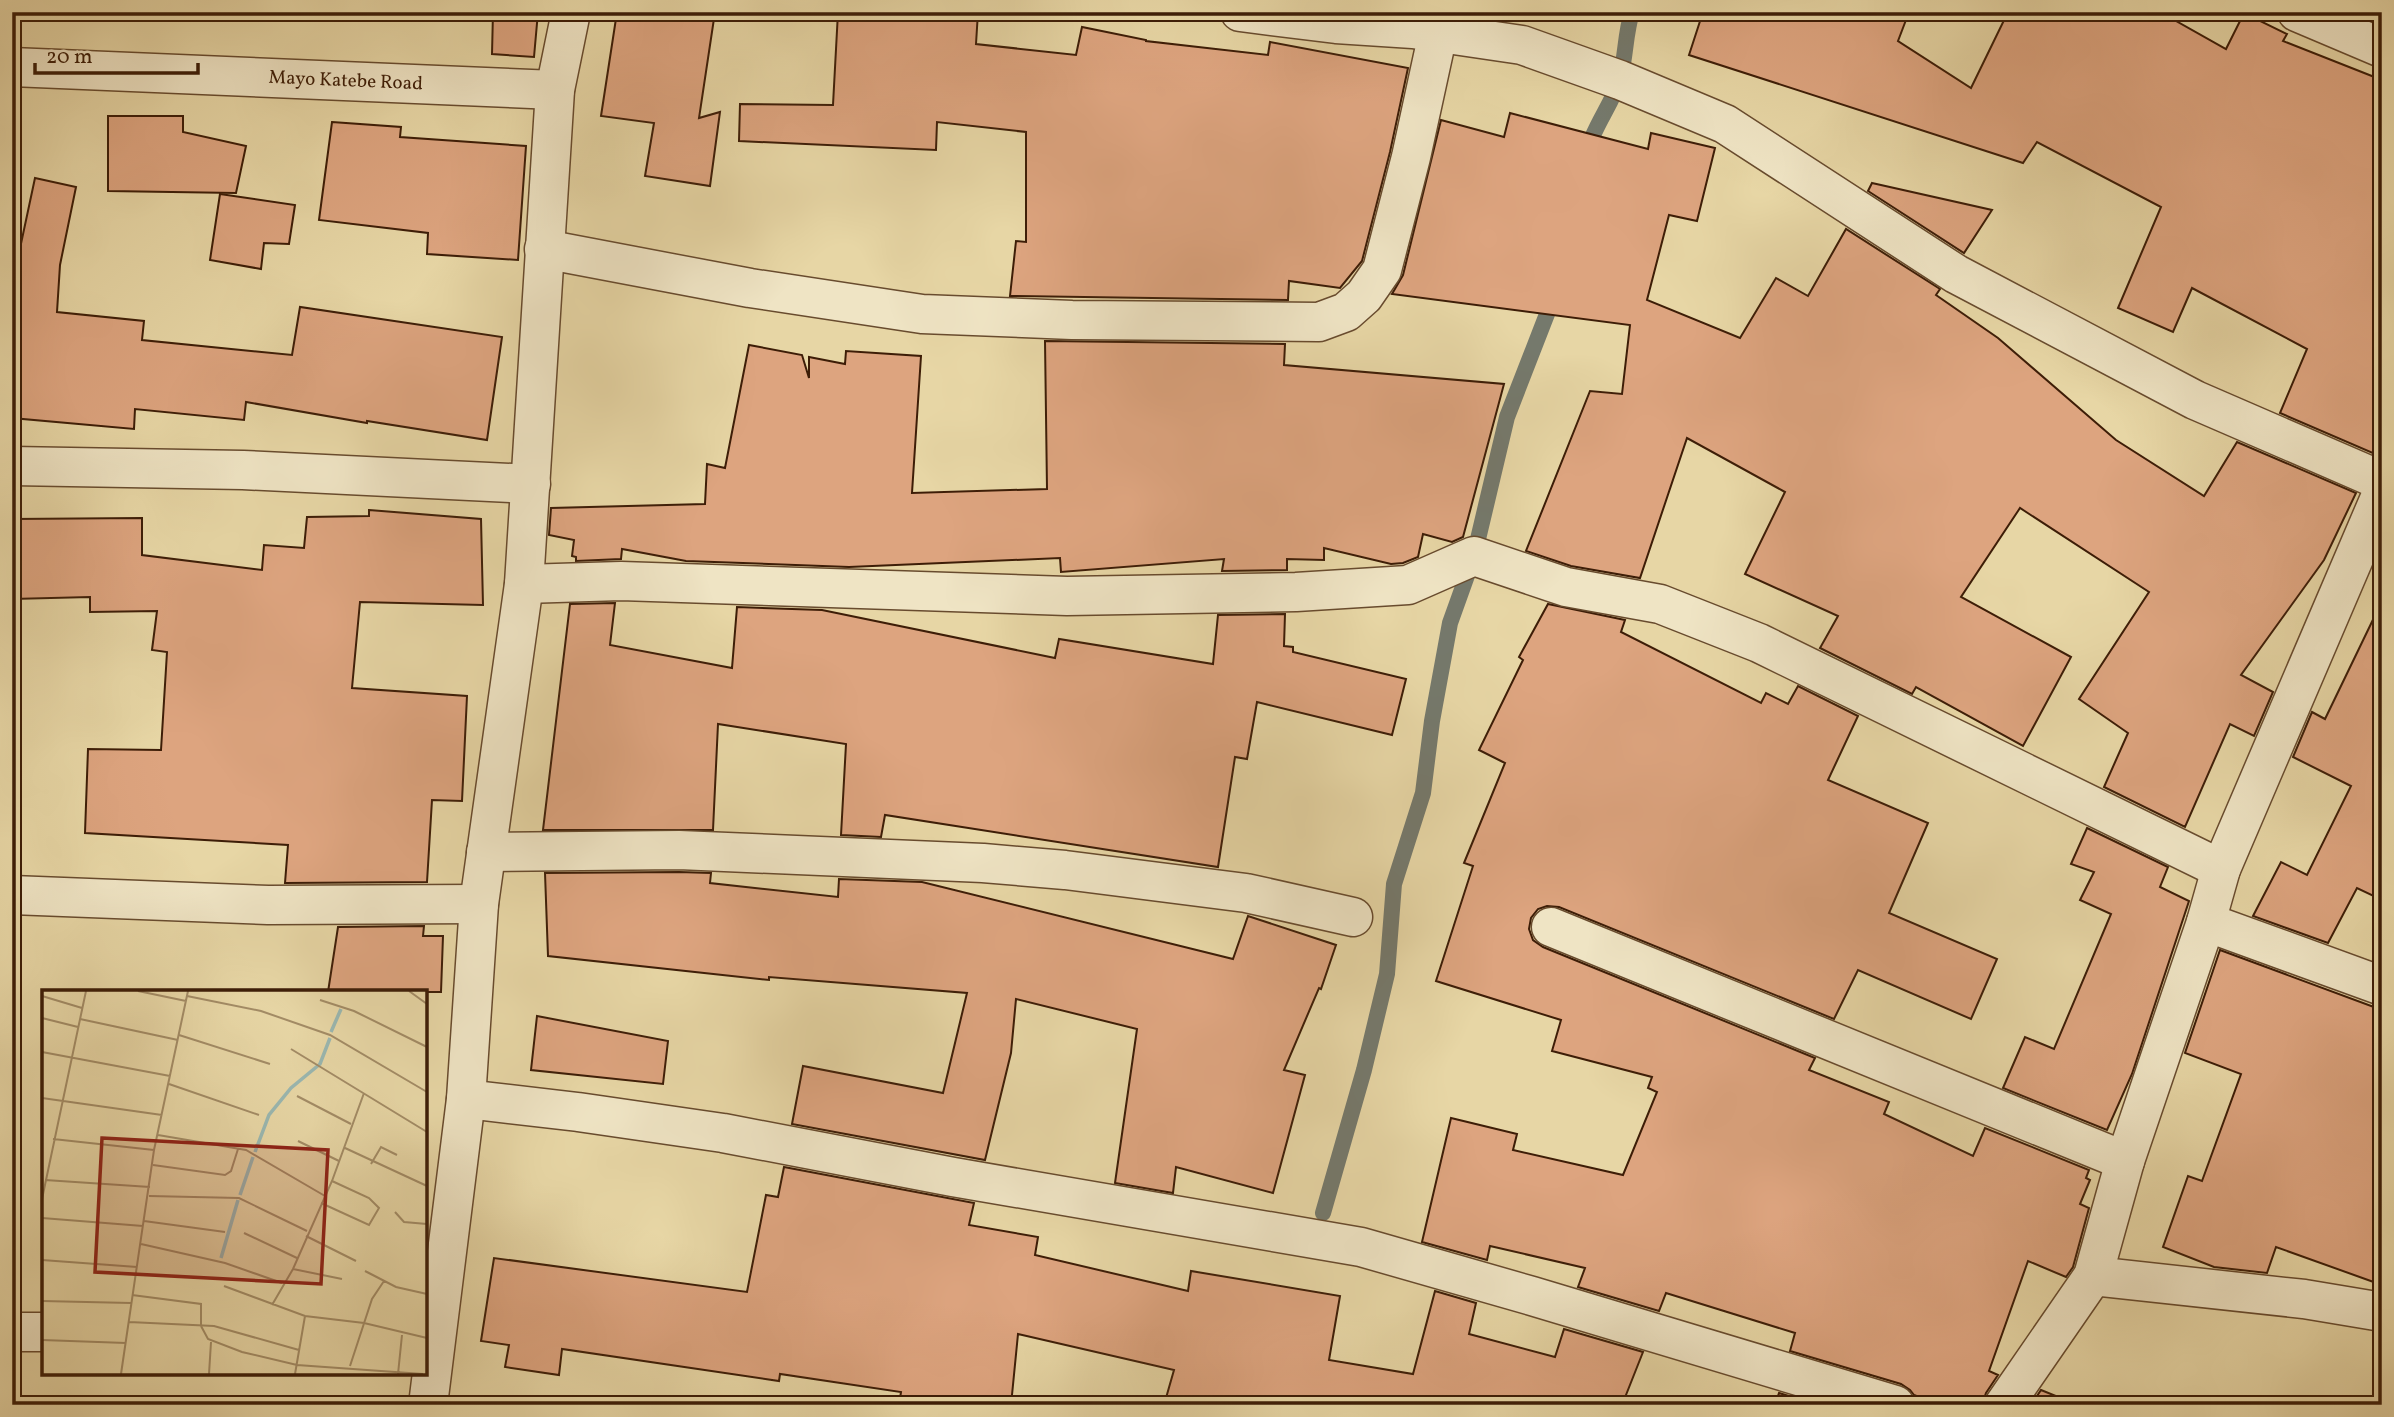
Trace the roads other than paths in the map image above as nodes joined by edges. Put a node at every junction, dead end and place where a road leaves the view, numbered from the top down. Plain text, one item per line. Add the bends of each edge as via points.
1 (571, 12) edge
2 (1240, 12) edge
3 (2297, 12) edge
4 (1438, 33) junction
5 (2382, 48) edge
6 (12, 67) edge
7 (555, 90) junction
8 (544, 249) junction
9 (12, 466) edge
10 (2382, 481) edge
11 (531, 484) junction
12 (2382, 493) edge
13 (2366, 570) edge
14 (524, 584) junction
15 (486, 852) junction
16 (2221, 869) junction
17 (12, 895) edge
18 (480, 904) junction
19 (1353, 917) dead end
20 (2206, 922) junction
21 (1551, 927) dead end
22 (2382, 986) edge
23 (466, 1099) junction
24 (2124, 1161) junction
25 (2093, 1276) junction
26 (2382, 1312) edge
27 (12, 1332) edge
28 (42, 1332) edge
29 (430, 1338) edge
30 (428, 1405) edge
31 (1895, 1405) edge
32 (2004, 1405) edge

1 - 7 street
2 - 4 street
3 - 5 street
4 - 8 street via 1382,270 1346,312 1319,322 1072,320 922,313 750,288
4 - 10 street via 1522,45 1725,124 1956,274 2195,400
6 - 7 street, Mayo Katebe Road
7 - 8 street
8 - 11 street
9 - 11 street via 243,470
11 - 14 street
12 - 13 street
13 - 16 street
14 - 15 street
14 - 16 street via 621,581 1067,596 1296,592 1408,585 1474,556 1566,587 1660,604 1759,643
15 - 18 street
15 - 19 street via 679,850 984,863 1247,893
16 - 20 street
17 - 18 street via 268,905
18 - 23 street
20 - 22 street
20 - 24 street
21 - 24 street
23 - 29 street
23 - 31 street via 723,1133 1361,1247
24 - 25 street
25 - 26 street
25 - 32 street
27 - 28 street
29 - 30 street

